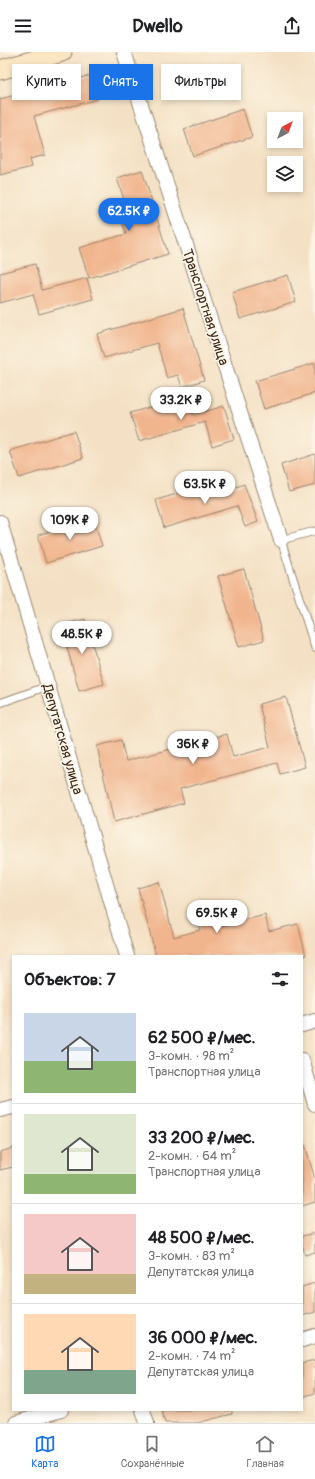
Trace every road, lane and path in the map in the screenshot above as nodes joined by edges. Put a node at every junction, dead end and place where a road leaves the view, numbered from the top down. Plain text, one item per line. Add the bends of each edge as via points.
1 (62, 52) edge
2 (124, 52) edge
3 (0, 70) edge
4 (0, 522) edge
5 (315, 531) edge
6 (281, 540) junction
7 (315, 648) edge
8 (48, 686) junction
9 (0, 703) edge
10 (126, 955) edge
11 (315, 1021) edge
12 (303, 1025) edge
13 (303, 1063) edge
14 (315, 1104) edge
15 (12, 1107) edge
16 (0, 1110) edge
17 (315, 1336) edge
18 (303, 1340) edge
19 (58, 1411) edge
20 (143, 1411) edge
21 (16, 1423) edge
22 (147, 1423) edge

1 - 3 main road
2 - 6 street, Транспортная улица
4 - 8 street, Депутатская улица
5 - 6 lane
6 - 7 lane
8 - 9 lane
8 - 10 street, Депутатская улица
11 - 12 street
13 - 14 street
15 - 16 street
17 - 18 street
19 - 21 street
20 - 22 street

